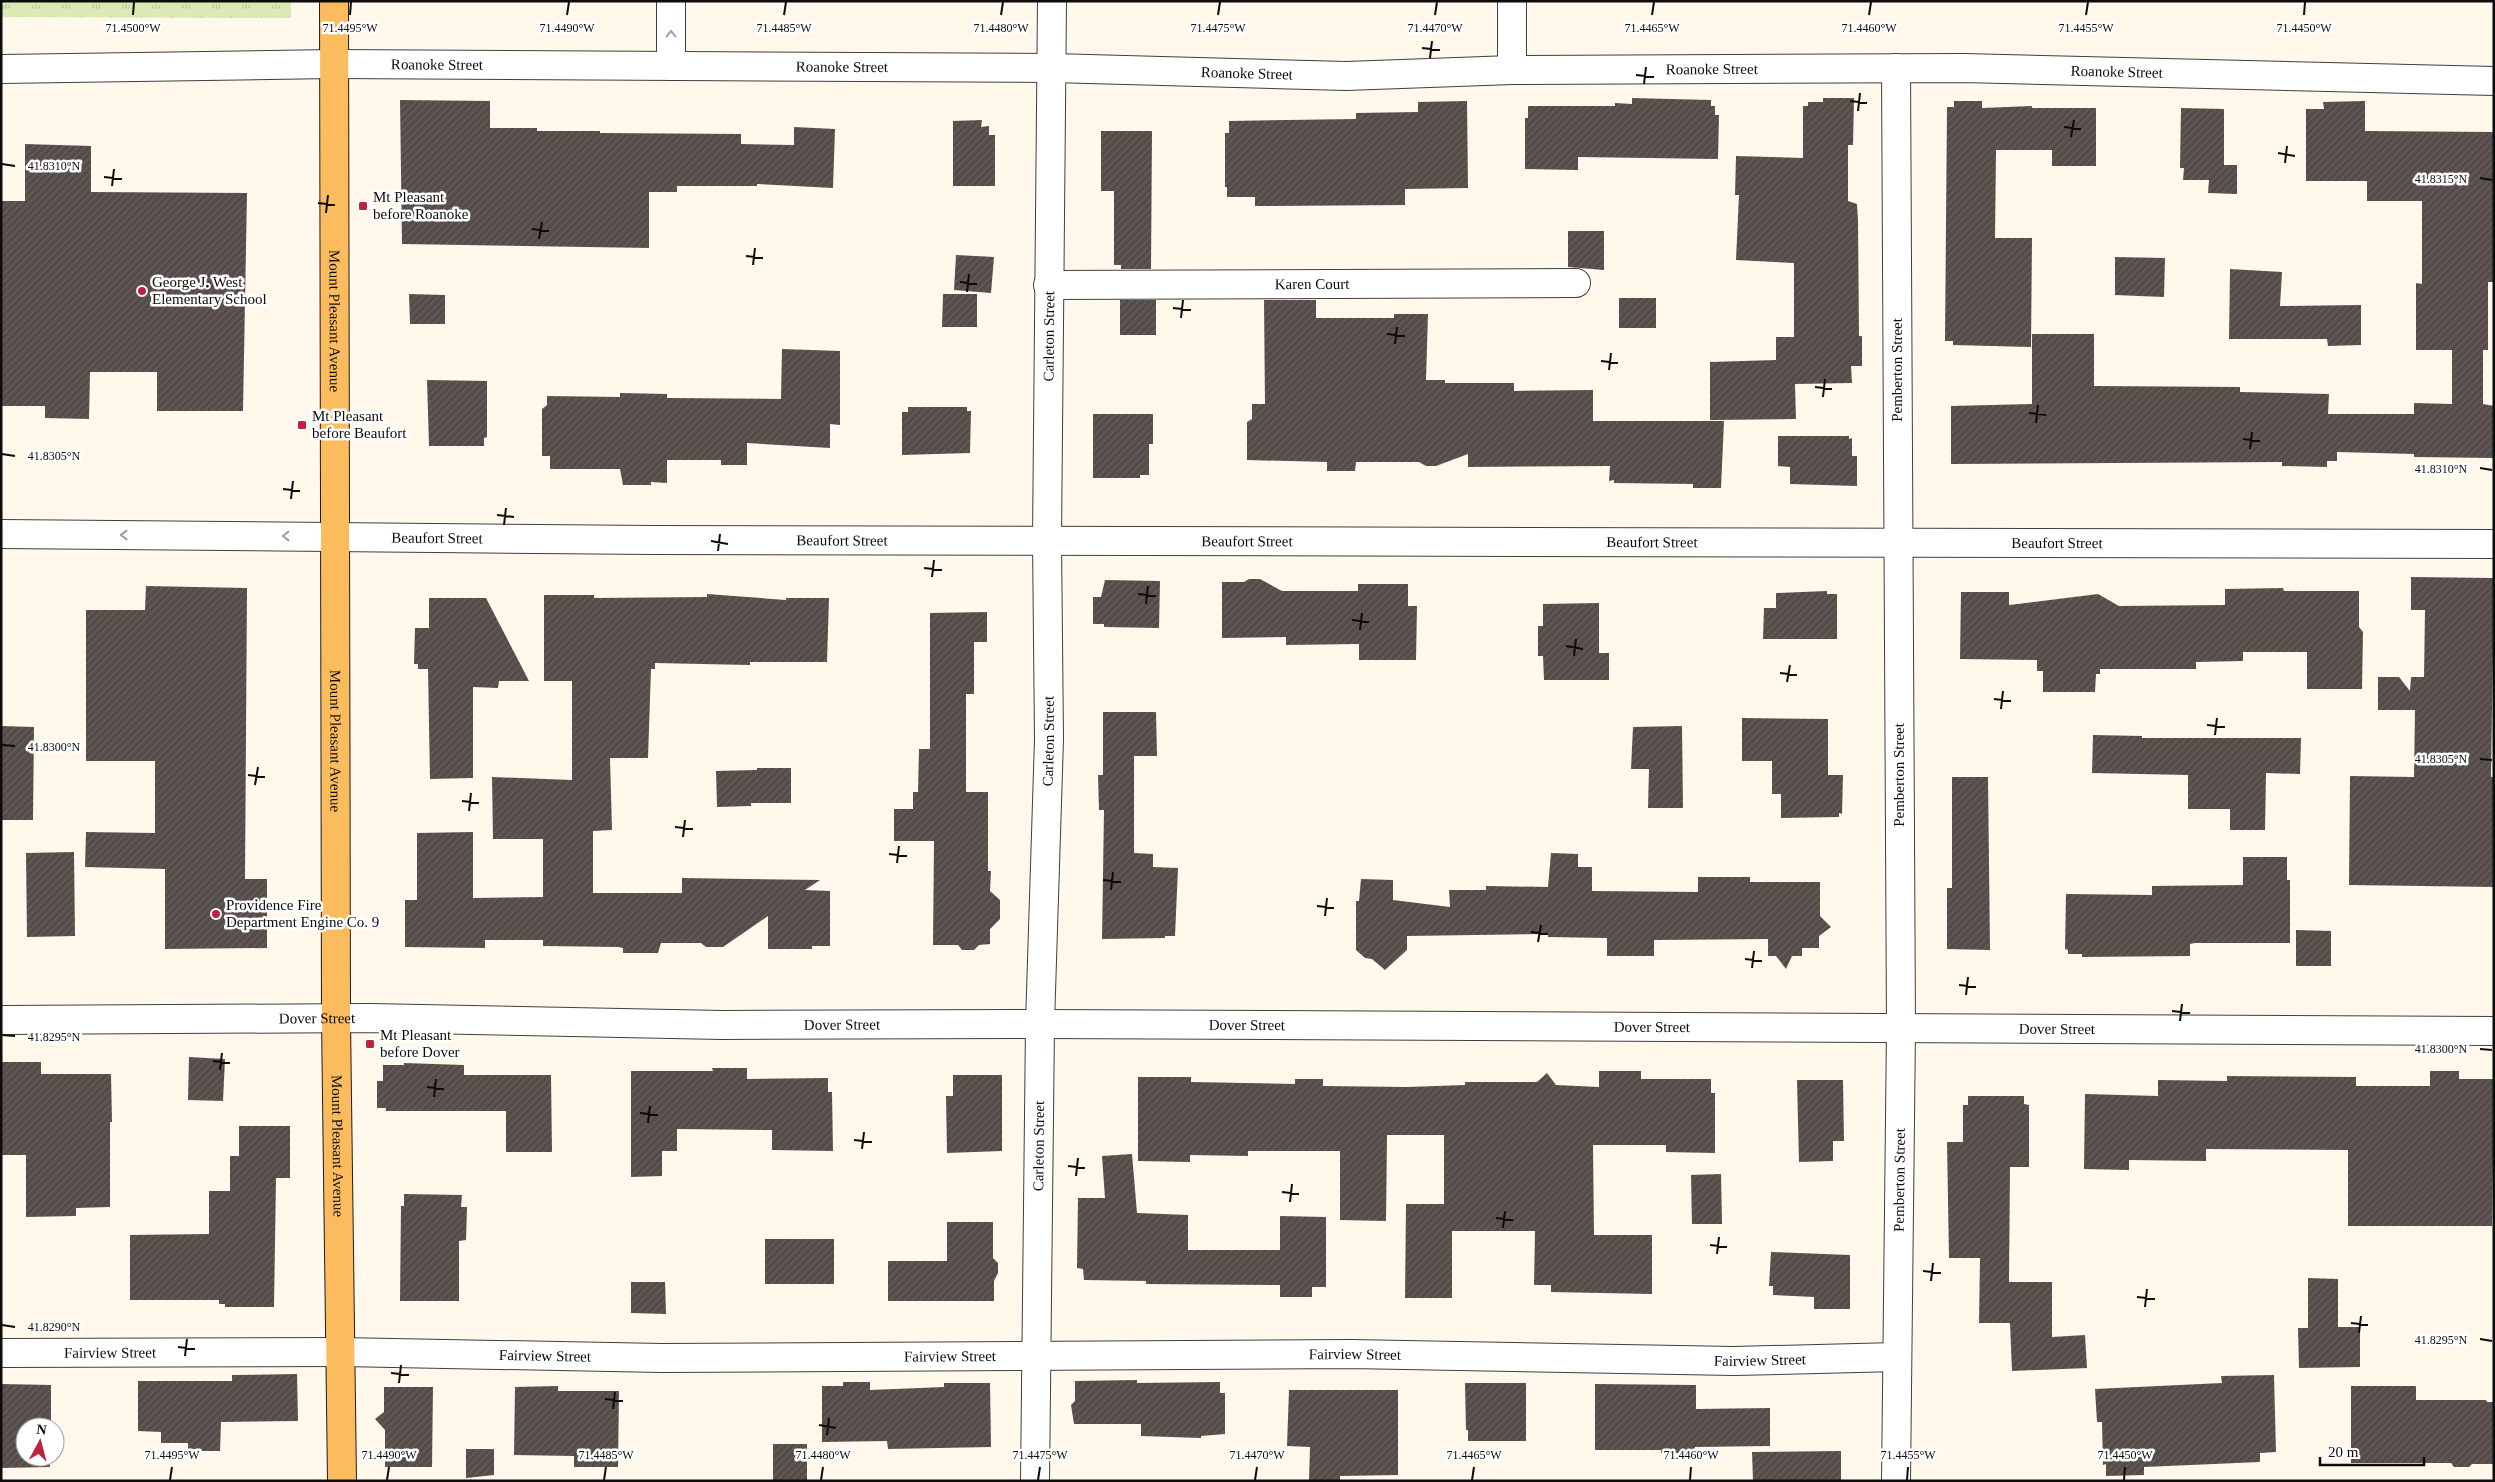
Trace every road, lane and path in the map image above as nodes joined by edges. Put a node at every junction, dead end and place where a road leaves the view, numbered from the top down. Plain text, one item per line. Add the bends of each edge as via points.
1 (334, 1) edge
2 (671, 1) edge
3 (1052, 1) edge
4 (1512, 1) edge
5 (333, 64) junction
6 (671, 66) junction
7 (1052, 68) junction
8 (1896, 68) junction
9 (1, 69) edge
10 (1512, 70) junction
11 (2494, 81) edge
12 (1576, 283) dead end
13 (1048, 284) junction
14 (1, 534) edge
15 (335, 536) junction
16 (1047, 540) junction
17 (1898, 542) junction
18 (2494, 544) edge
19 (1, 1020) edge
20 (336, 1020) junction
21 (1040, 1024) junction
22 (1901, 1028) junction
23 (2494, 1031) edge
24 (341, 1352) junction
25 (1, 1353) edge
26 (1036, 1356) junction
27 (1897, 1357) junction
28 (342, 1481) edge
29 (1035, 1481) edge
30 (1896, 1481) edge

1 - 5 main road, Mount Pleasant Avenue
6 -> 2 street
3 - 7 street, Carleton Street
4 - 10 street
5 - 6 street, Roanoke Street
5 - 9 street, Roanoke Street
5 - 15 main road, Mount Pleasant Avenue
6 - 7 street, Roanoke Street
7 - 10 street, Roanoke Street via 1346,76
7 - 13 street, Carleton Street
8 - 10 street, Roanoke Street
8 - 11 street, Roanoke Street
8 - 17 street, Pemberton Street
12 - 13 street, Karen Court
13 - 16 street, Carleton Street
15 -> 14 street, Beaufort Street
15 - 16 street, Beaufort Street
15 - 20 main road, Mount Pleasant Avenue
16 - 17 street, Beaufort Street
16 - 21 street, Carleton Street via 1049,739
17 - 18 street, Beaufort Street
17 - 22 street, Pemberton Street
19 - 20 street, Dover Street
20 - 21 street, Dover Street via 722,1025
20 - 24 main road, Mount Pleasant Avenue
21 - 22 street, Dover Street
21 - 26 street, Carleton Street
22 - 23 street, Dover Street
22 - 27 street, Pemberton Street
24 - 25 street, Fairview Street
24 - 26 street, Fairview Street via 662,1358
24 - 28 main road, Mount Pleasant Avenue
26 - 27 street, Fairview Street via 1351,1354 1734,1361
26 - 29 street, Carleton Street
27 - 30 street, Pemberton Street

